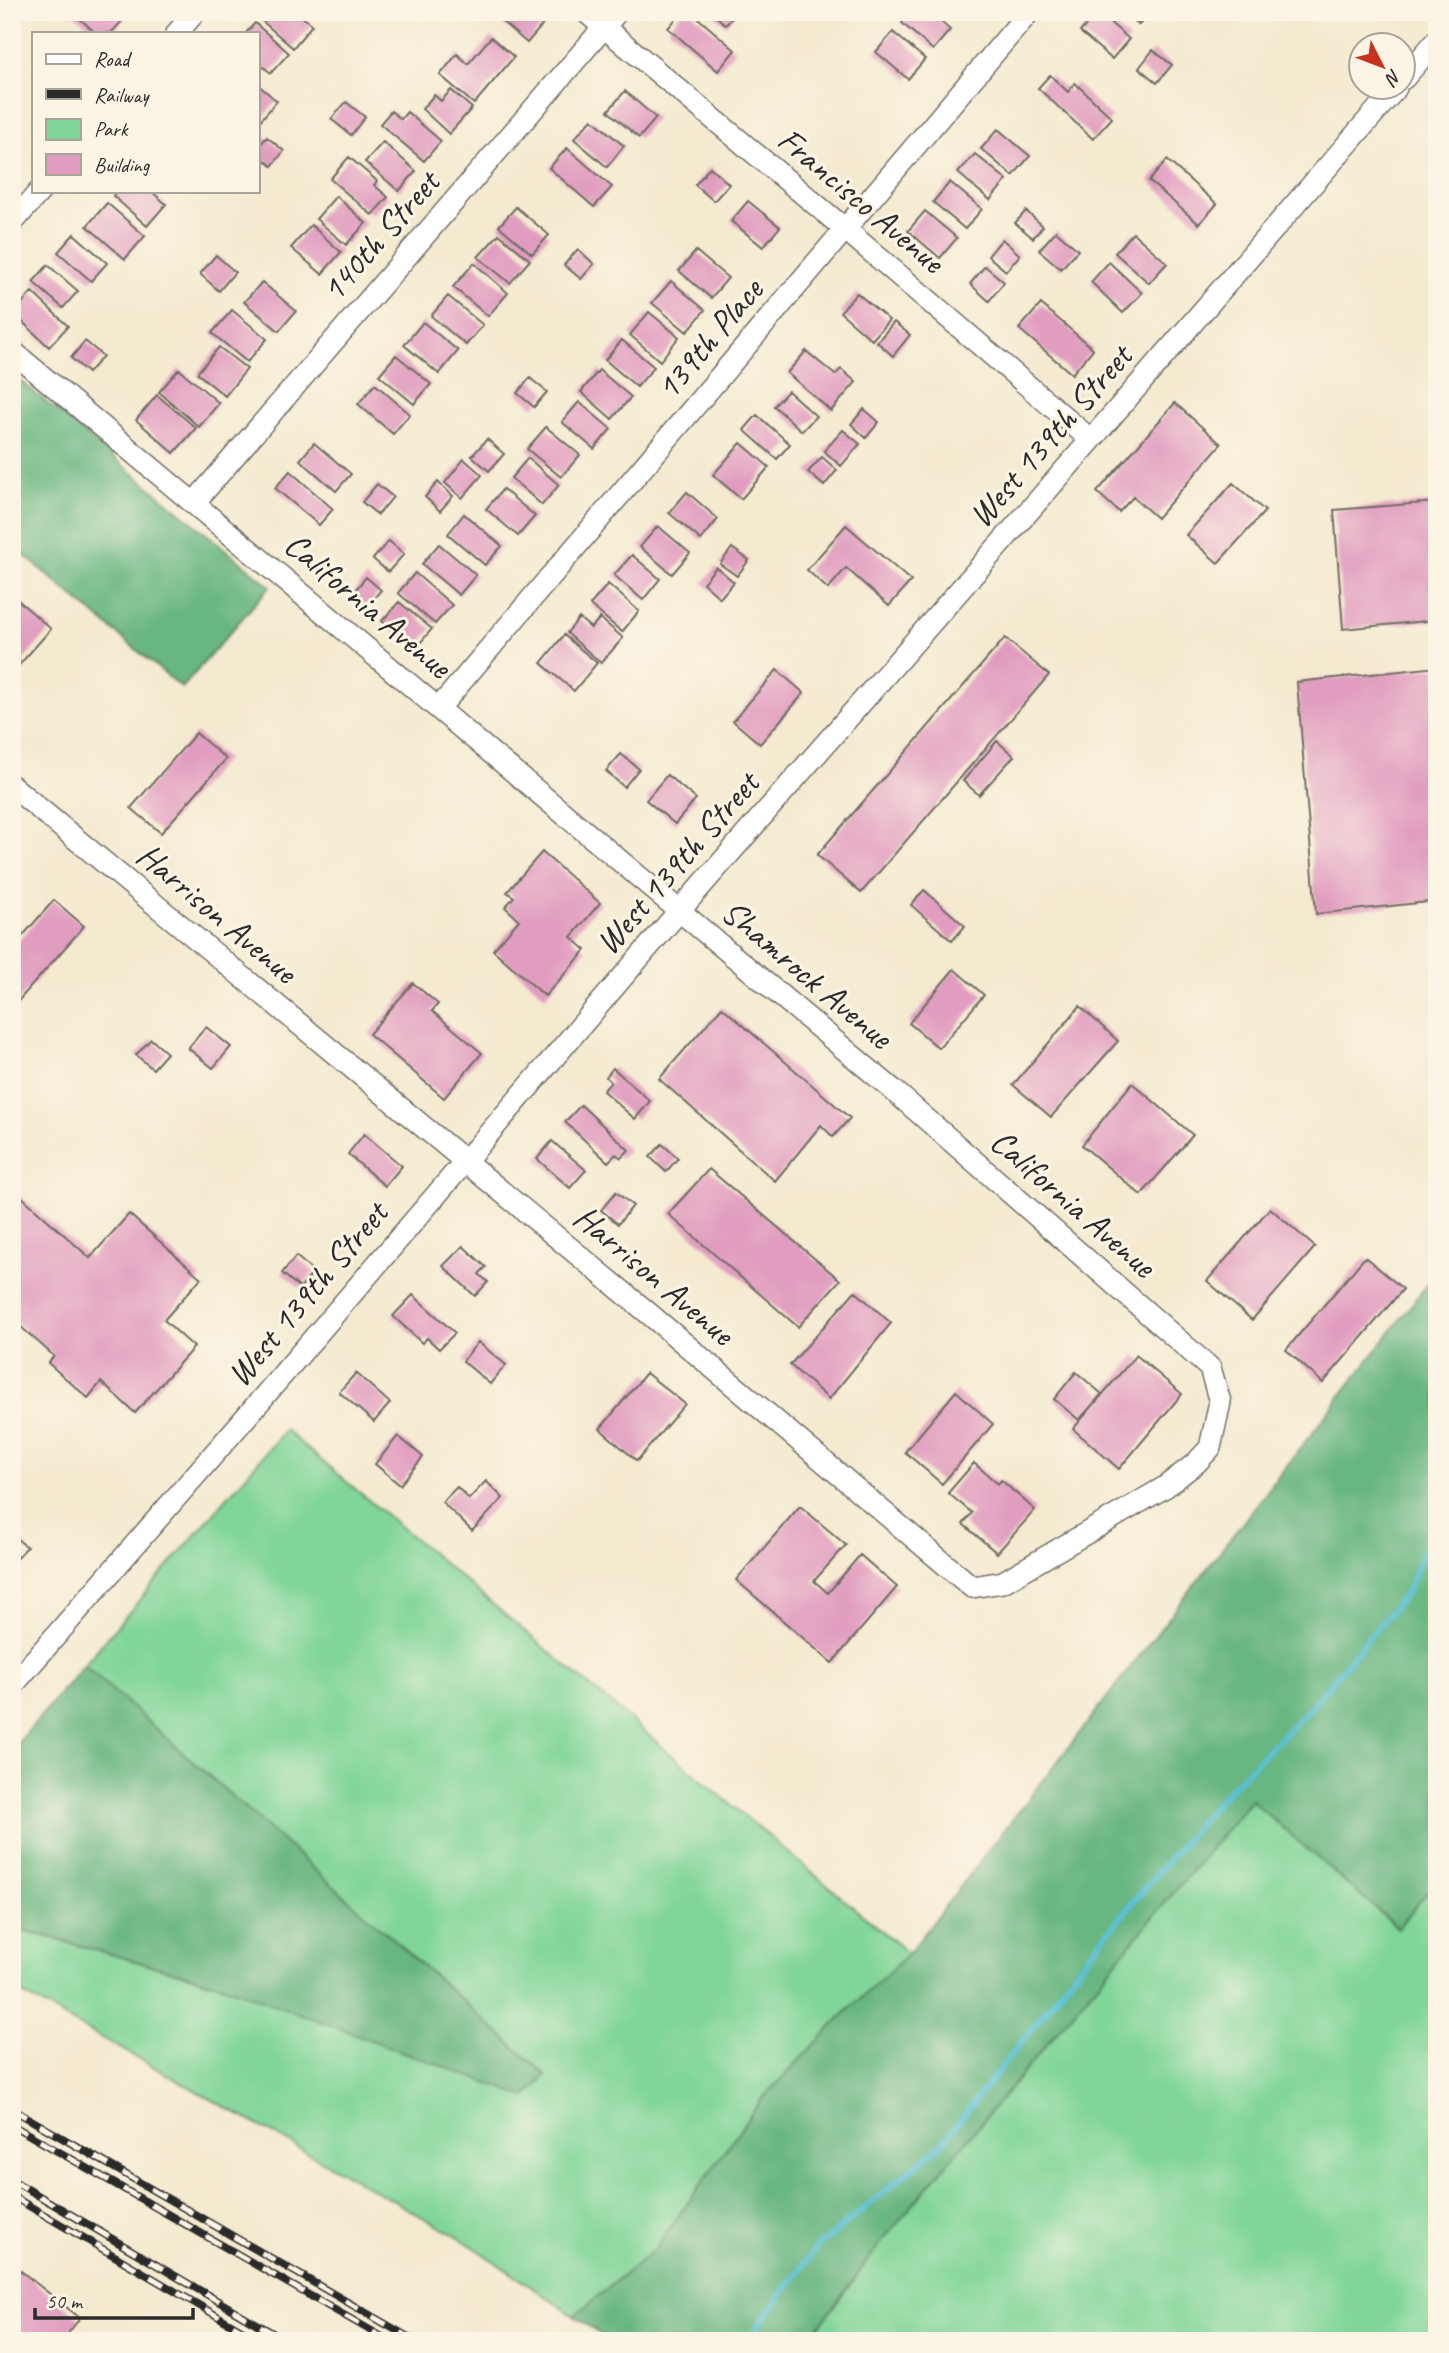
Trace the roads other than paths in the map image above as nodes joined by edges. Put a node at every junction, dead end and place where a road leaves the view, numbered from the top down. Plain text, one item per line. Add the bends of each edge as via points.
1 (195, 12) edge
2 (586, 12) edge
3 (1029, 12) edge
4 (611, 20) edge
5 (178, 32) edge
6 (1437, 40) edge
7 (1418, 62) edge
8 (1383, 102) edge
9 (39, 192) edge
10 (12, 223) edge
11 (845, 229) junction
12 (12, 351) edge
13 (1091, 440) junction
14 (194, 503) junction
15 (439, 708) junction
16 (12, 786) edge
17 (680, 910) junction
18 (892, 1089) joint
19 (464, 1161) junction
20 (1210, 1368) joint
21 (12, 1686) edge

1 - 5 street
2 - 4 street, Francisco Avenue
3 - 11 street, 139th Place
4 - 11 street, Francisco Avenue
4 - 14 street, 140th Street
6 - 7 street
8 - 13 street, West 139th Street
9 - 10 street
11 - 13 street, Francisco Avenue
11 - 15 street, 139th Place
12 - 14 street, California Avenue
13 - 17 street, West 139th Street
14 - 15 street, California Avenue
15 - 17 street, California Avenue
16 - 19 street, Harrison Avenue
17 - 18 street, Shamrock Avenue
17 - 19 street, West 139th Street
18 - 20 street, California Avenue
19 - 20 street, Harrison Avenue via 972,1587 1003,1582 1165,1487 1196,1463 1210,1448 1220,1402
19 - 21 street, West 139th Street

